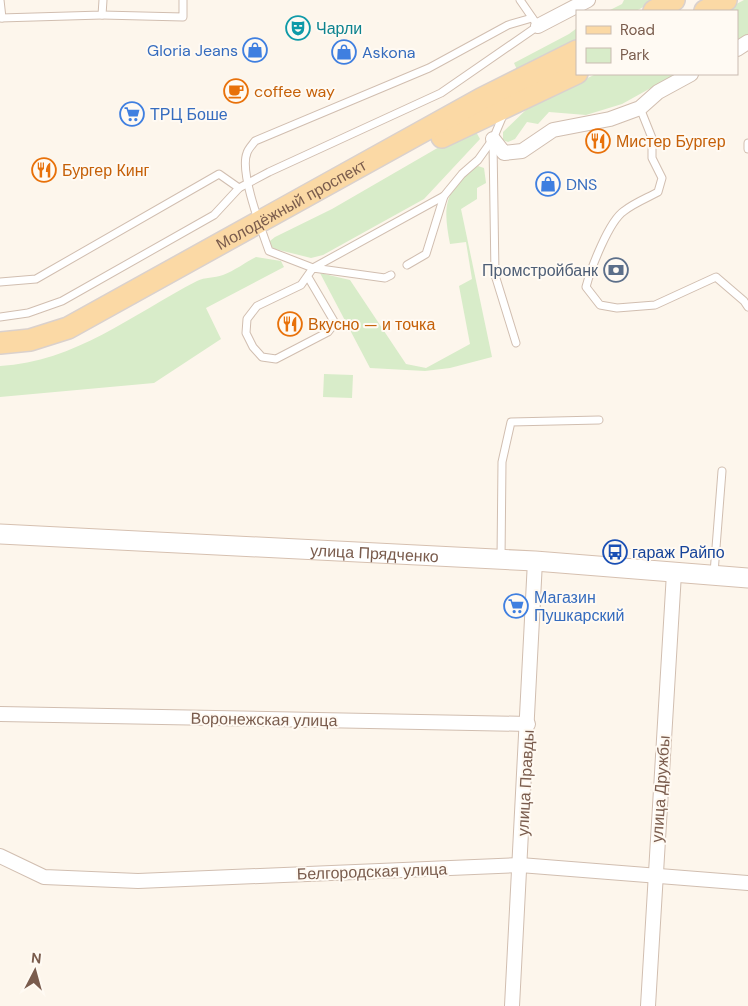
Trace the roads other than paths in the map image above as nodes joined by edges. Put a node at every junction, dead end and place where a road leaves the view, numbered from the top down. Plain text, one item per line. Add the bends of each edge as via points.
1 (0, 0) edge
2 (103, 0) edge
3 (183, 0) edge
4 (520, 0) edge
5 (588, 0) edge
6 (674, 0) edge
7 (726, 0) edge
8 (656, 10) edge
9 (706, 10) edge
10 (102, 15) junction
11 (1, 18) edge
12 (535, 22) junction
13 (576, 52) edge
14 (576, 73) edge
15 (689, 75) edge
16 (507, 106) junction
17 (640, 108) junction
18 (493, 139) junction
19 (748, 143) edge
20 (748, 149) edge
21 (248, 184) junction
22 (239, 188) junction
23 (444, 196) junction
24 (261, 228) junction
25 (407, 265) dead end
26 (313, 268) junction
27 (391, 275) dead end
28 (308, 277) junction
29 (0, 282) edge
30 (748, 307) edge
31 (0, 317) edge
32 (516, 343) dead end
33 (0, 344) edge
34 (0, 357) edge
35 (599, 420) dead end
36 (722, 471) dead end
37 (0, 534) edge
38 (501, 559) junction
39 (535, 561) junction
40 (674, 573) junction
41 (714, 575) junction
42 (748, 578) edge
43 (0, 714) edge
44 (528, 724) junction
45 (0, 856) edge
46 (520, 865) junction
47 (654, 875) junction
48 (748, 883) edge
49 (512, 1006) edge
50 (648, 1006) edge

1 - 11 lane
2 - 10 lane
3 - 10 lane via 183,17
4 - 12 lane
5 - 12 street
6 - 8 main road
7 - 9 main road
10 - 11 lane
12 - 21 lane via 441,93
12 - 21 lane via 508,25 429,68 256,140 246,154
13 - 24 main road, Молодёжный проспект via 481,100
14 - 16 main road, Молодёжный проспект
15 - 17 street via 658,92
16 - 18 lane
16 - 24 main road, Молодёжный проспект
17 - 18 street via 610,119 553,130 522,152 504,153
17 - 30 lane via 652,138 652,158 662,178 658,192 622,212 592,266 586,287 600,305 617,308 655,305 716,277
18 - 23 lane
18 - 32 lane via 495,275
19 - 20 lane
21 - 22 lane
21 - 24 lane
22 - 29 lane via 219,174 36,279
22 - 31 lane via 214,215 62,302 28,313
23 - 25 lane via 426,254
23 - 26 lane
24 - 26 lane via 269,251
24 - 33 main road, Молодёжный проспект via 68,328 30,340
24 - 34 main road, Молодёжный проспект via 90,332 60,346
26 - 27 lane via 384,278
26 - 28 lane
28 - 28 lane via 300,285 257,306 247,319 246,333 262,357 276,359 328,332 335,323
35 - 38 lane via 511,422 502,462
36 - 41 lane
37 - 38 main road, улица Прядченко
38 - 39 main road, улица Прядченко
39 - 40 main road, улица Прядченко
39 - 44 street, улица Правды
40 - 41 main road, улица Прядченко
40 - 47 street, улица Дружбы
41 - 42 main road, улица Прядченко
43 - 44 street, Воронежская улица
44 - 46 street, улица Правды
45 - 46 street, Белгородская улица via 44,877 138,881
46 - 47 street, Белгородская улица
46 - 49 street, улица Правды
47 - 48 street, Белгородская улица
47 - 50 street, улица Дружбы

